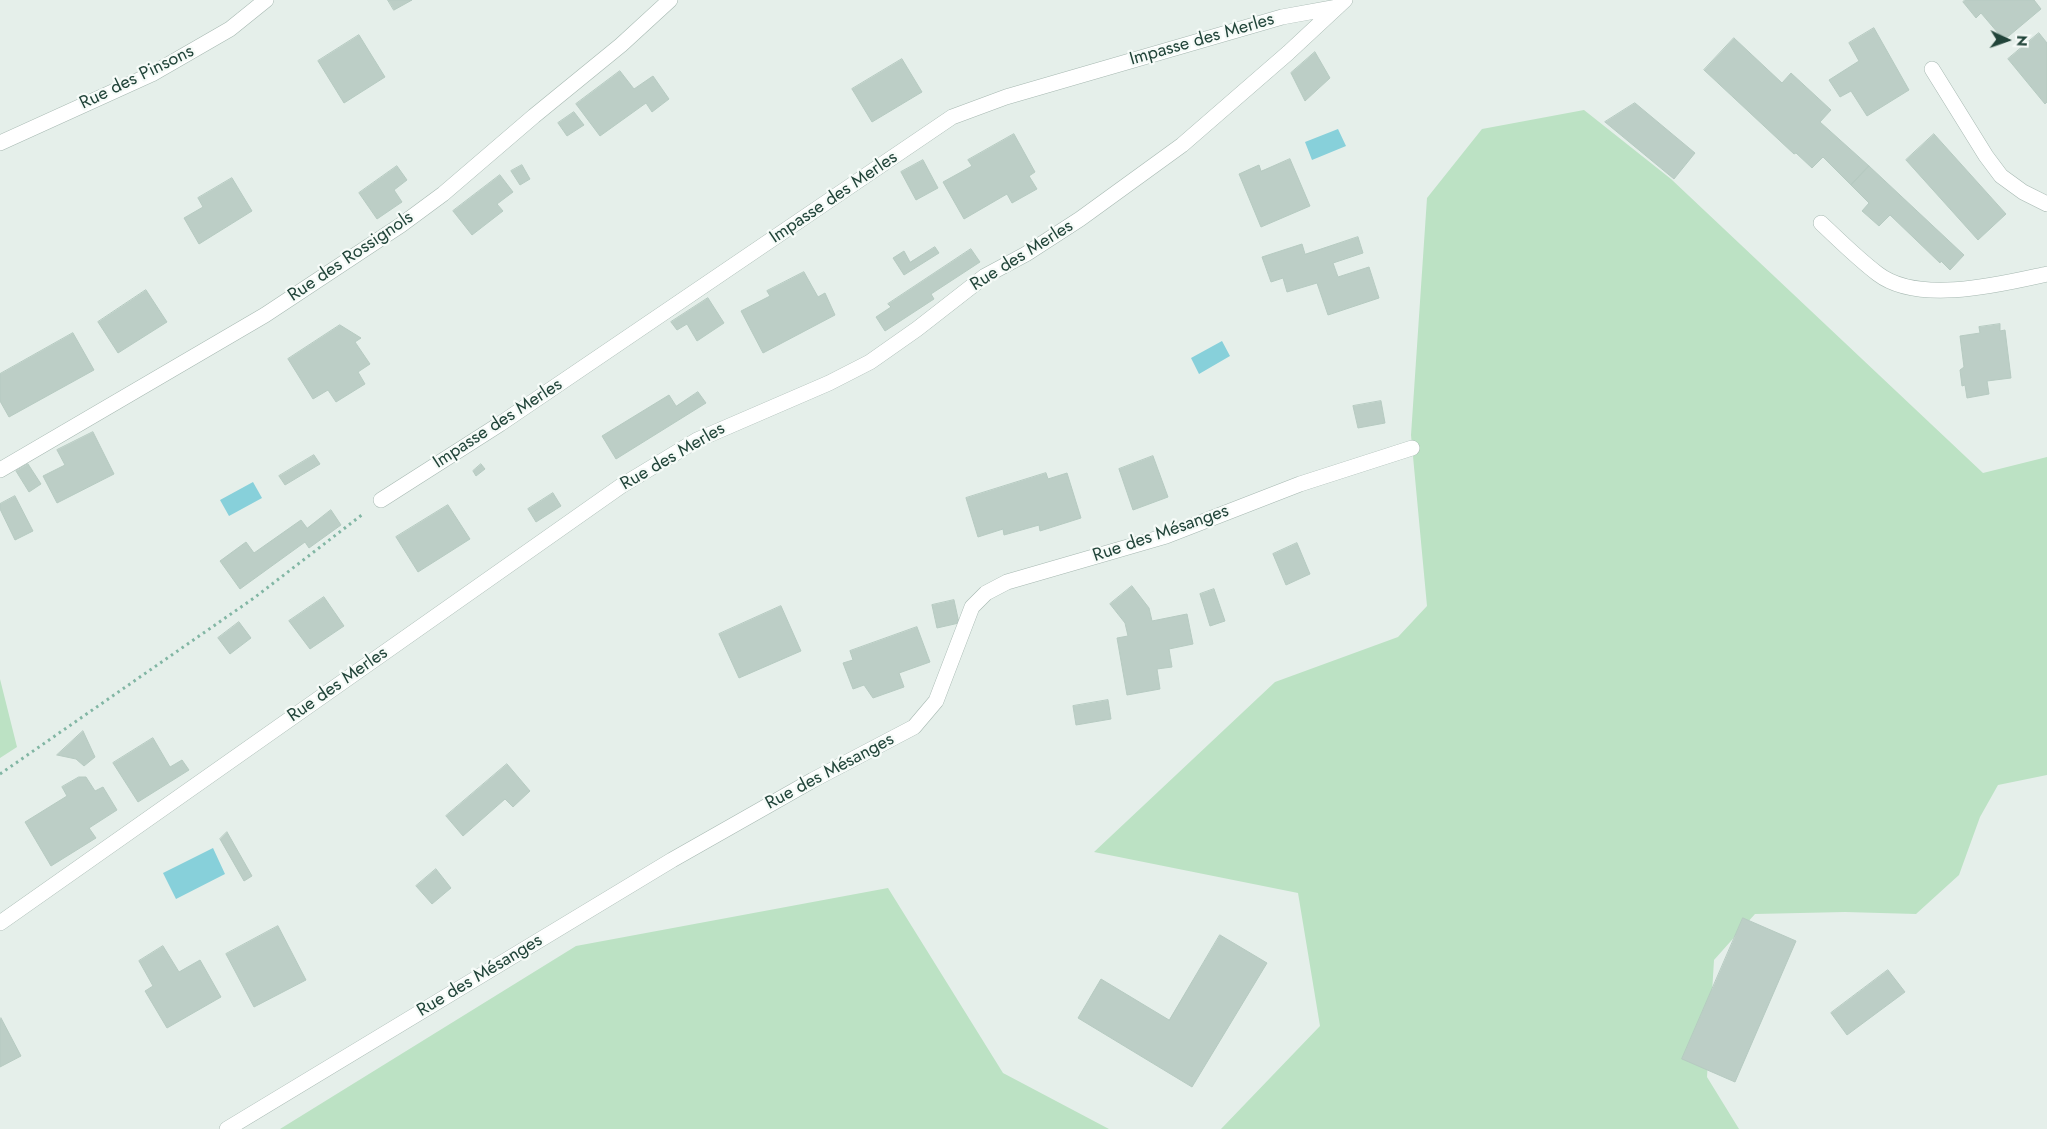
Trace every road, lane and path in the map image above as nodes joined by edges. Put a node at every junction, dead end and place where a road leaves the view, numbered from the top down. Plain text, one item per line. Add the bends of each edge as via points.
1 (266, 0) edge
2 (670, 0) edge
3 (1341, 4) edge
4 (1932, 68) dead end
5 (0, 143) edge
6 (2047, 204) edge
7 (1820, 223) dead end
8 (2047, 274) edge
9 (1412, 448) dead end
10 (0, 470) edge
11 (381, 500) joint
12 (0, 774) edge
13 (0, 923) edge
14 (227, 1129) edge

1 - 5 street, Rue des Pinsons via 230,29 152,74
2 - 10 street, Rue des Rossignols via 443,194 400,225 265,314
3 - 11 street, Impasse des Merles via 1282,17 1006,97 952,117 500,424
3 - 13 street, Rue des Merles via 1182,145 1080,219 986,276 870,362 696,440 621,486
4 - 6 street via 2001,176
7 - 8 street via 1879,275 1904,286 1954,290
9 - 14 street, Rue des Mésanges via 1300,484 1166,536 1007,582 986,592 972,607 936,701 914,727 812,780 672,860
11 - 12 path via 254,598

